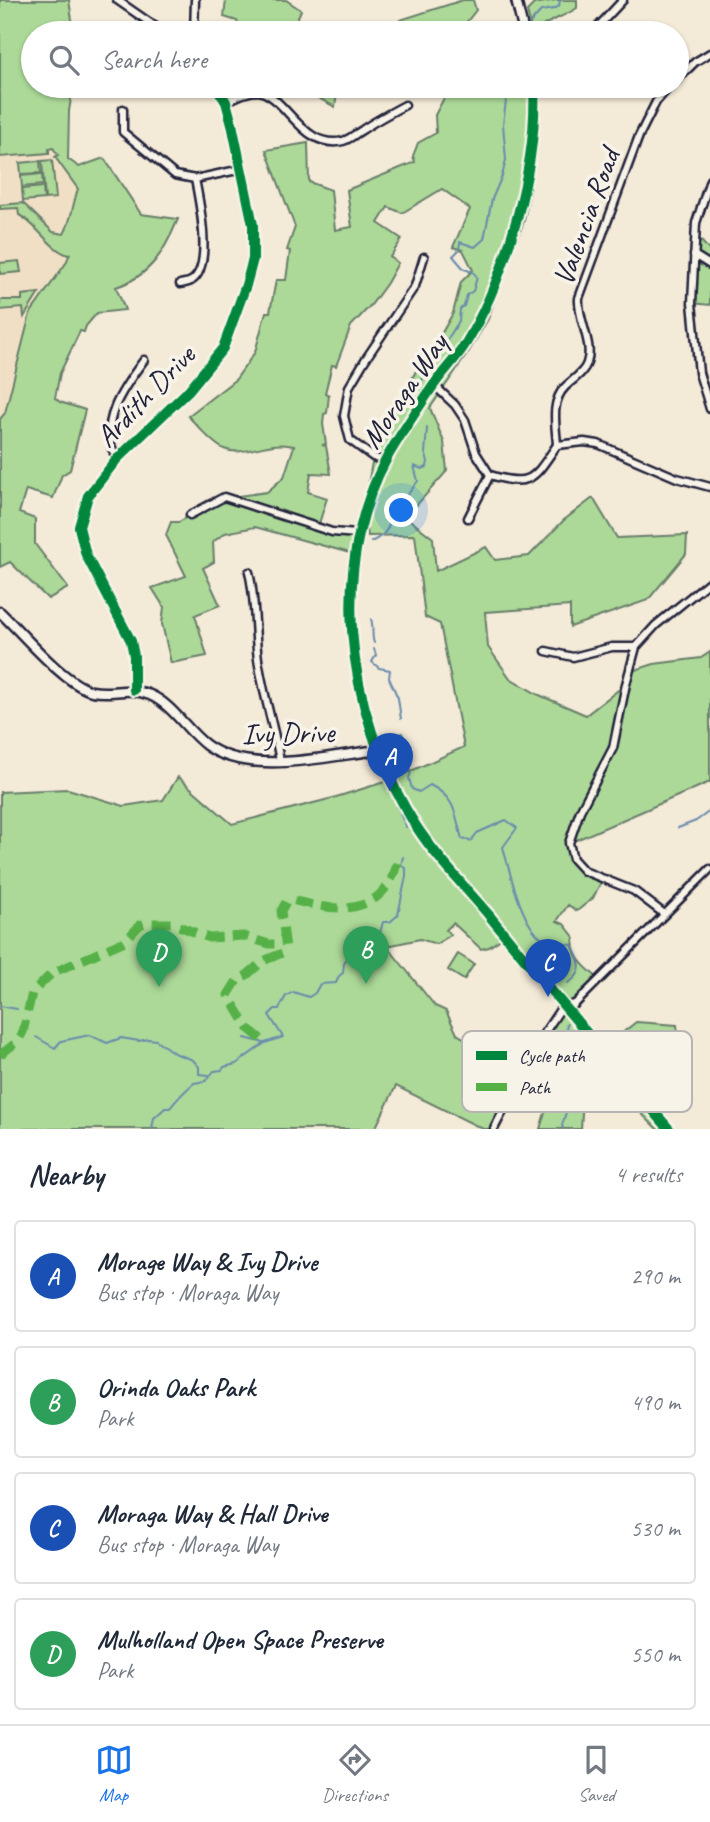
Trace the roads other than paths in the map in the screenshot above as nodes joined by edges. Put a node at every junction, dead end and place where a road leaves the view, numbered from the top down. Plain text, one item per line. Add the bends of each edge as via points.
1 (117, 0) edge
2 (195, 0) edge
3 (516, 0) edge
4 (623, 0) edge
5 (147, 21) edge
6 (194, 21) edge
7 (521, 21) edge
8 (603, 21) edge
9 (710, 53) edge
10 (689, 68) edge
11 (224, 98) edge
12 (234, 98) edge
13 (272, 98) edge
14 (536, 98) edge
15 (660, 98) edge
16 (226, 102) junction
17 (405, 105) dead end
18 (123, 109) dead end
19 (242, 169) junction
20 (195, 179) junction
21 (710, 180) edge
22 (694, 255) junction
23 (424, 257) dead end
24 (710, 265) edge
25 (180, 284) dead end
26 (144, 360) dead end
27 (434, 385) junction
28 (710, 409) edge
29 (557, 445) junction
30 (117, 459) junction
31 (385, 462) junction
32 (490, 475) junction
33 (710, 487) edge
34 (190, 515) dead end
35 (468, 519) dead end
36 (357, 534) junction
37 (248, 572) dead end
38 (710, 581) edge
39 (0, 611) edge
40 (636, 647) junction
41 (546, 651) dead end
42 (134, 690) junction
43 (378, 750) junction
44 (280, 761) junction
45 (710, 869) edge
46 (663, 914) junction
47 (563, 1007) junction
48 (545, 1031) edge
49 (584, 1031) edge
50 (503, 1112) edge
51 (654, 1112) edge
52 (494, 1129) edge
53 (669, 1129) edge

1 - 5 street
2 - 6 street
3 - 7 main road
4 - 8 street
9 - 10 street
11 - 16 street, Ardith Drive
12 - 16 street
13 - 17 street via 309,133 340,142
14 - 27 main road, Moraga Way via 531,152 516,220 493,288 469,338
15 - 29 street, Valencia Road via 639,136 579,298 589,351 587,364 555,406
16 - 19 street, Ardith Drive
18 - 20 street via 123,132 175,175
19 - 20 street
19 - 30 street, Ardith Drive via 253,225 253,259 223,348 188,391
20 - 25 street via 204,253 196,276
21 - 22 street via 696,223
22 - 24 street
22 - 28 street via 692,303 699,373
23 - 31 street via 415,286 349,387 344,416 350,440
26 - 30 street via 111,415 111,449
27 - 31 main road, Moraga Way
27 - 32 street via 465,420 476,453
29 - 32 street via 540,469 523,482
29 - 33 street via 598,444
30 - 42 street, Ardith Drive via 88,496 79,527 86,555 131,641
31 - 36 main road, Moraga Way
32 - 35 street
34 - 36 street via 224,497 234,498 332,532
36 - 43 main road, Moraga Way via 351,600 354,648
37 - 44 street via 257,655
38 - 40 street
39 - 42 main road, Ivy Drive via 78,685 101,691
40 - 41 street via 612,647 573,657
40 - 46 street via 613,748 569,843 573,859 584,872 634,891
42 - 44 main road, Ivy Drive via 159,700 223,755 253,762
43 - 44 main road, Ivy Drive
43 - 47 main road, Moraga Way via 418,828
45 - 46 street
46 - 47 street via 575,1004
47 - 48 street
47 - 49 main road, Moraga Way
50 - 52 street
51 - 53 main road, Moraga Way

